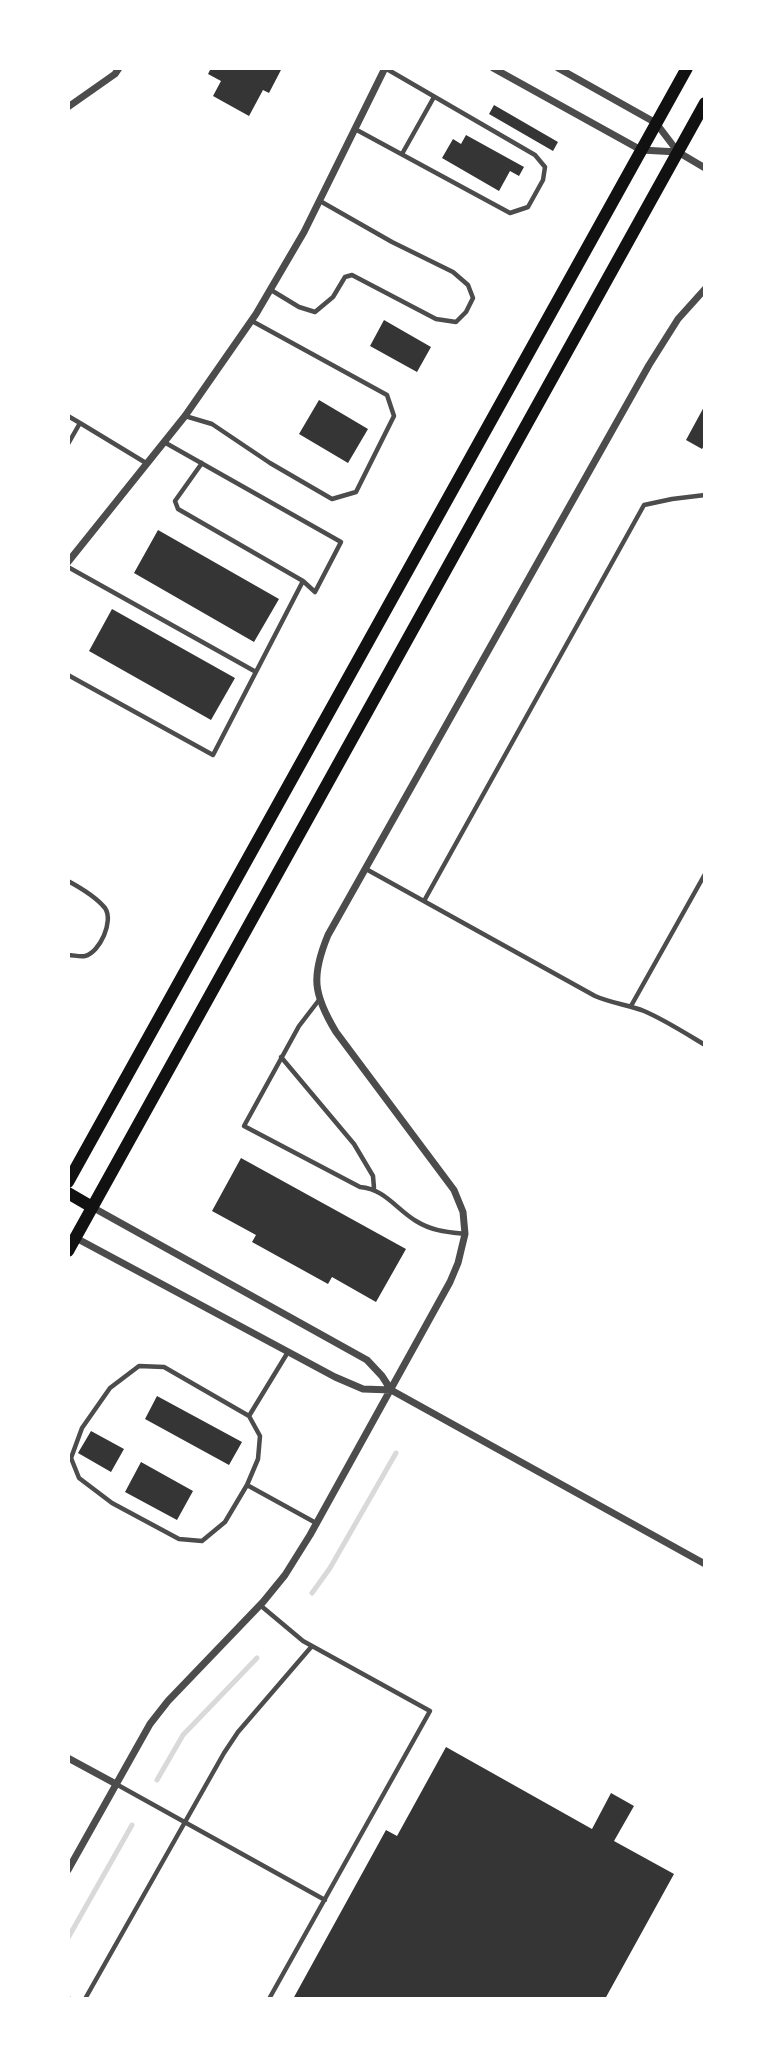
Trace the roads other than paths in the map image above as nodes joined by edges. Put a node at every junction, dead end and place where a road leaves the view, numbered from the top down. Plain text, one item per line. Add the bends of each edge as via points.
1 (119, 68) edge
2 (385, 68) edge
3 (493, 68) edge
4 (558, 68) edge
5 (687, 68) edge
6 (434, 97) junction
7 (705, 103) edge
8 (68, 107) edge
9 (656, 123) junction
10 (355, 129) junction
11 (641, 150) junction
12 (678, 152) junction
13 (402, 154) junction
14 (705, 168) edge
15 (320, 201) junction
16 (705, 289) edge
17 (271, 290) junction
18 (252, 321) junction
19 (68, 416) edge
20 (185, 416) junction
21 (80, 423) junction
22 (164, 442) junction
23 (68, 444) edge
24 (202, 463) junction
25 (147, 464) junction
26 (705, 495) edge
27 (68, 562) edge
28 (68, 567) edge
29 (303, 581) junction
30 (256, 672) junction
31 (68, 675) edge
32 (366, 869) junction
33 (705, 874) edge
34 (68, 881) edge
35 (424, 901) junction
36 (68, 955) edge
37 (320, 999) junction
38 (631, 1006) junction
39 (705, 1045) edge
40 (281, 1057) junction
41 (68, 1182) edge
42 (374, 1188) junction
43 (68, 1193) edge
44 (92, 1207) junction
45 (465, 1234) junction
46 (72, 1236) edge
47 (68, 1251) edge
48 (288, 1352) junction
49 (391, 1390) junction
50 (249, 1416) junction
51 (247, 1485) junction
52 (316, 1523) junction
53 (705, 1564) edge
54 (260, 1605) junction
55 (312, 1646) junction
56 (68, 1758) edge
57 (116, 1784) junction
58 (184, 1822) junction
59 (68, 1870) edge
60 (325, 1900) junction
61 (85, 1999) edge
62 (269, 1999) edge

1 - 8 street
2 - 6 lane
2 - 10 street
3 - 11 street
4 - 9 street
5 - 9 main road
6 - 13 lane
6 - 13 lane via 535,155 545,167 543,180 528,206 510,213
7 - 12 main road
9 - 11 main road
9 - 12 street
10 - 13 lane
10 - 15 street
11 - 12 street
11 - 41 main road
12 - 14 street
12 - 44 main road
15 - 17 street
15 - 17 lane via 453,272 468,285 473,298 466,312 456,322 436,319 352,275 345,277 333,297 315,312
16 - 32 street via 678,319 649,365
17 - 18 street
18 - 20 street
18 - 20 lane via 387,395 394,416 356,492 332,499 212,424
19 - 21 lane
20 - 22 street
21 - 23 lane
21 - 25 lane
22 - 24 lane
22 - 25 street
24 - 29 lane via 175,501 178,509
24 - 29 lane via 341,542 316,592
25 - 27 street
26 - 35 lane via 644,505
28 - 30 lane
29 - 30 lane
30 - 31 lane via 213,755
32 - 35 lane
32 - 37 street via 322,949 316,972
33 - 38 lane
34 - 36 lane via 107,910 108,919 93,952
35 - 38 lane via 595,996
37 - 40 lane
37 - 45 street via 336,1032 454,1190
38 - 39 lane
40 - 42 lane via 354,1144 373,1176
40 - 42 lane via 244,1126 360,1187
42 - 45 lane via 416,1221 437,1231
43 - 44 main road
44 - 46 main road
44 - 49 street via 366,1360
45 - 49 street via 450,1282
46 - 47 main road
46 - 48 street
48 - 49 street via 355,1387
48 - 50 lane
49 - 52 street
49 - 53 street
50 - 51 lane via 260,1436 258,1459
50 - 51 lane via 164,1367 139,1366 110,1388 82,1428 71,1458 79,1478 112,1503 179,1539 202,1541 225,1522
51 - 52 lane
52 - 54 street via 285,1575
54 - 55 lane
54 - 57 street via 160,1711
55 - 58 lane via 238,1732
55 - 60 lane via 430,1711
56 - 57 street
57 - 58 lane
57 - 59 street
58 - 60 lane
58 - 61 lane
60 - 62 lane

